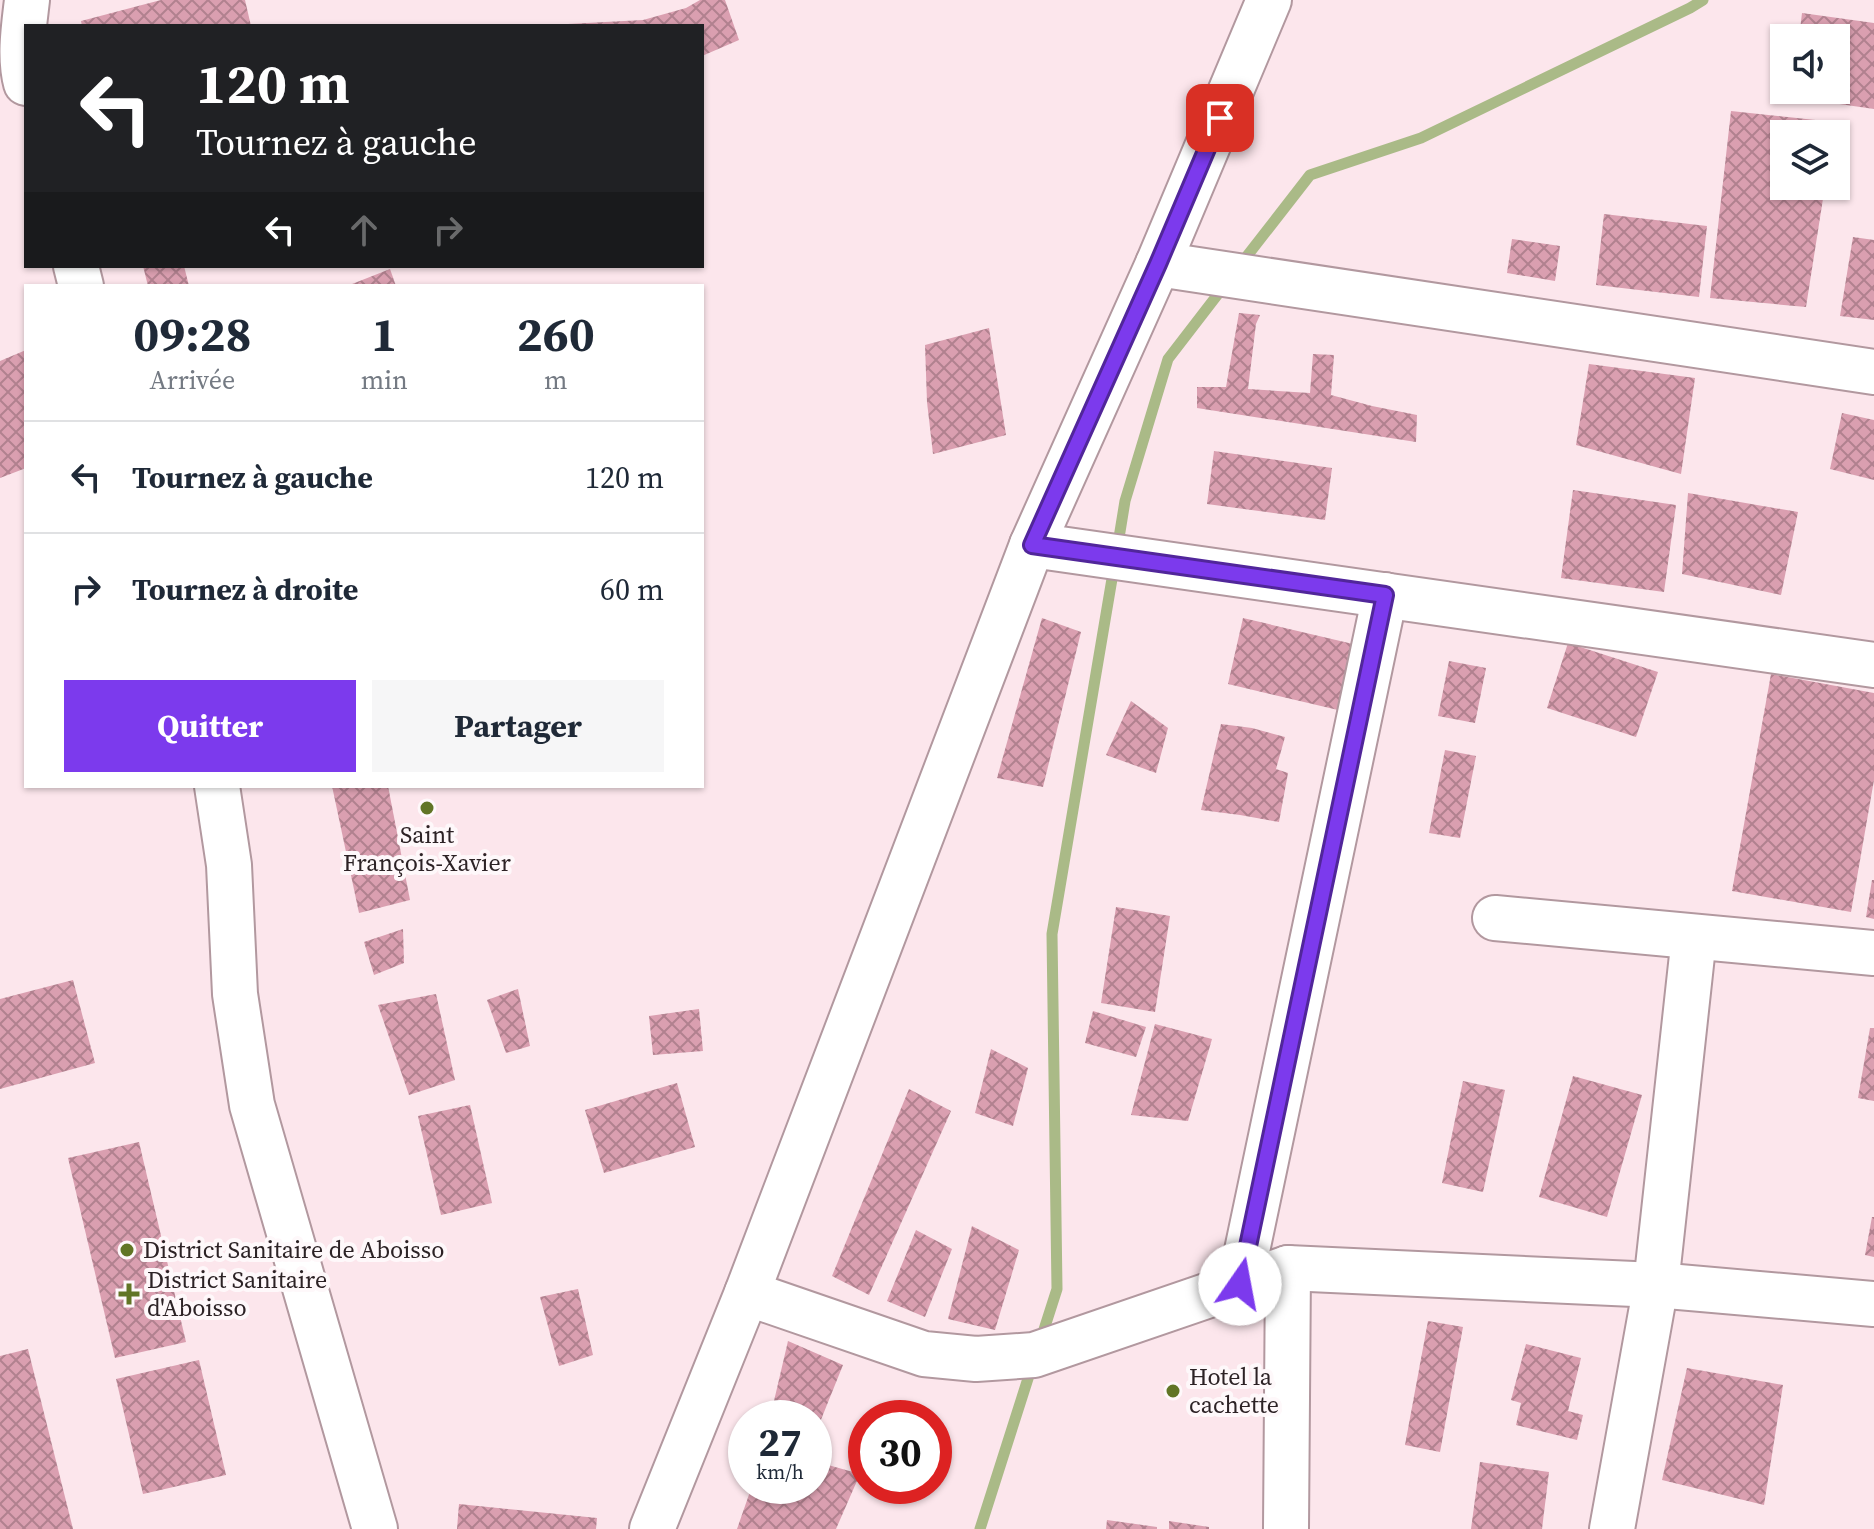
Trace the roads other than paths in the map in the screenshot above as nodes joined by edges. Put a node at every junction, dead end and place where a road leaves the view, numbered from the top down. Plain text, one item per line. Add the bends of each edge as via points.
1 (27, 0) edge
2 (1269, 0) edge
3 (24, 75) edge
4 (1158, 264) junction
5 (1874, 372) edge
6 (1032, 545) junction
7 (1385, 595) junction
8 (1874, 665) edge
9 (217, 788) edge
10 (1495, 918) dead end
11 (1694, 937) junction
12 (1874, 953) edge
13 (1288, 1268) junction
14 (1240, 1284) junction
15 (1656, 1285) junction
16 (747, 1293) junction
17 (1874, 1304) edge
18 (375, 1529) edge
19 (652, 1529) edge
20 (1286, 1529) edge
21 (1612, 1529) edge

1 - 3 street
2 - 4 street
4 - 5 street
4 - 6 street
6 - 7 street
6 - 16 street
7 - 8 street
7 - 14 street
9 - 18 street via 229,865 235,994 252,1105
10 - 11 street
11 - 12 street
11 - 15 street
13 - 14 street
13 - 15 street
13 - 20 street
14 - 16 street via 1034,1355 976,1359 924,1354
15 - 17 street
15 - 21 street
16 - 19 street

